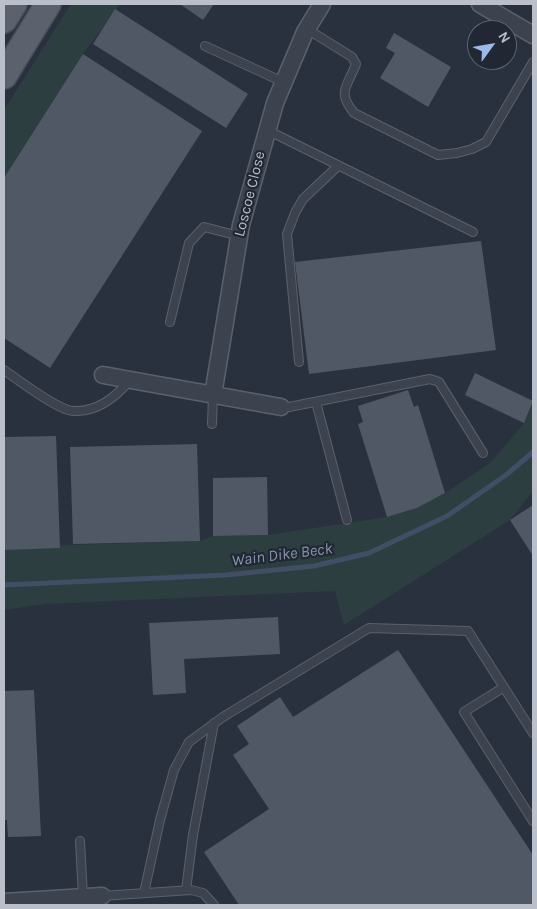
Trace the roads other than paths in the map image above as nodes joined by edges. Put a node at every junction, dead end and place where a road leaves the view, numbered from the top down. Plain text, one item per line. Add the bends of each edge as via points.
1 (14, 4) edge
2 (48, 4) edge
3 (322, 4) edge
4 (480, 4) edge
5 (4, 20) edge
6 (307, 29) junction
7 (533, 34) edge
8 (205, 46) dead end
9 (533, 62) edge
10 (4, 76) edge
11 (283, 82) junction
12 (267, 130) junction
13 (338, 166) junction
14 (473, 232) dead end
15 (239, 236) junction
16 (170, 322) dead end
17 (299, 362) dead end
18 (4, 370) edge
19 (103, 375) dead end
20 (130, 380) junction
21 (213, 395) junction
22 (316, 402) junction
23 (281, 407) joint
24 (212, 424) dead end
25 (483, 453) dead end
26 (347, 520) dead end
27 (504, 687) junction
28 (214, 723) junction
29 (533, 733) edge
30 (533, 821) edge
31 (80, 841) dead end
32 (186, 890) junction
33 (144, 893) junction
34 (102, 896) joint
35 (83, 897) junction
36 (4, 902) edge
37 (36, 903) edge
38 (214, 905) edge

1 - 5 main road
2 - 10 main road
3 - 6 street, Loscoe Close
4 - 7 street
6 - 9 lane via 352,57 356,64 344,92 346,103 354,113 438,154 457,153 486,142
6 - 11 street, Loscoe Close
8 - 11 lane
11 - 12 street, Loscoe Close
12 - 13 lane
12 - 15 street, Loscoe Close
13 - 14 lane
13 - 17 lane via 303,199 287,234
15 - 16 lane via 204,227 189,243
15 - 21 street, Loscoe Close
18 - 20 lane via 50,401 73,412 109,402
19 - 20 street
20 - 21 street
21 - 23 street
21 - 24 lane
22 - 23 lane
22 - 25 lane via 430,379 439,382
22 - 26 lane
27 - 28 lane via 468,632 369,628
27 - 29 lane
27 - 30 lane via 464,712
28 - 32 lane
28 - 33 lane via 188,742 174,770
31 - 35 lane
32 - 33 lane
32 - 38 lane via 203,893
33 - 34 lane
34 - 35 street
35 - 37 street
36 - 37 street

